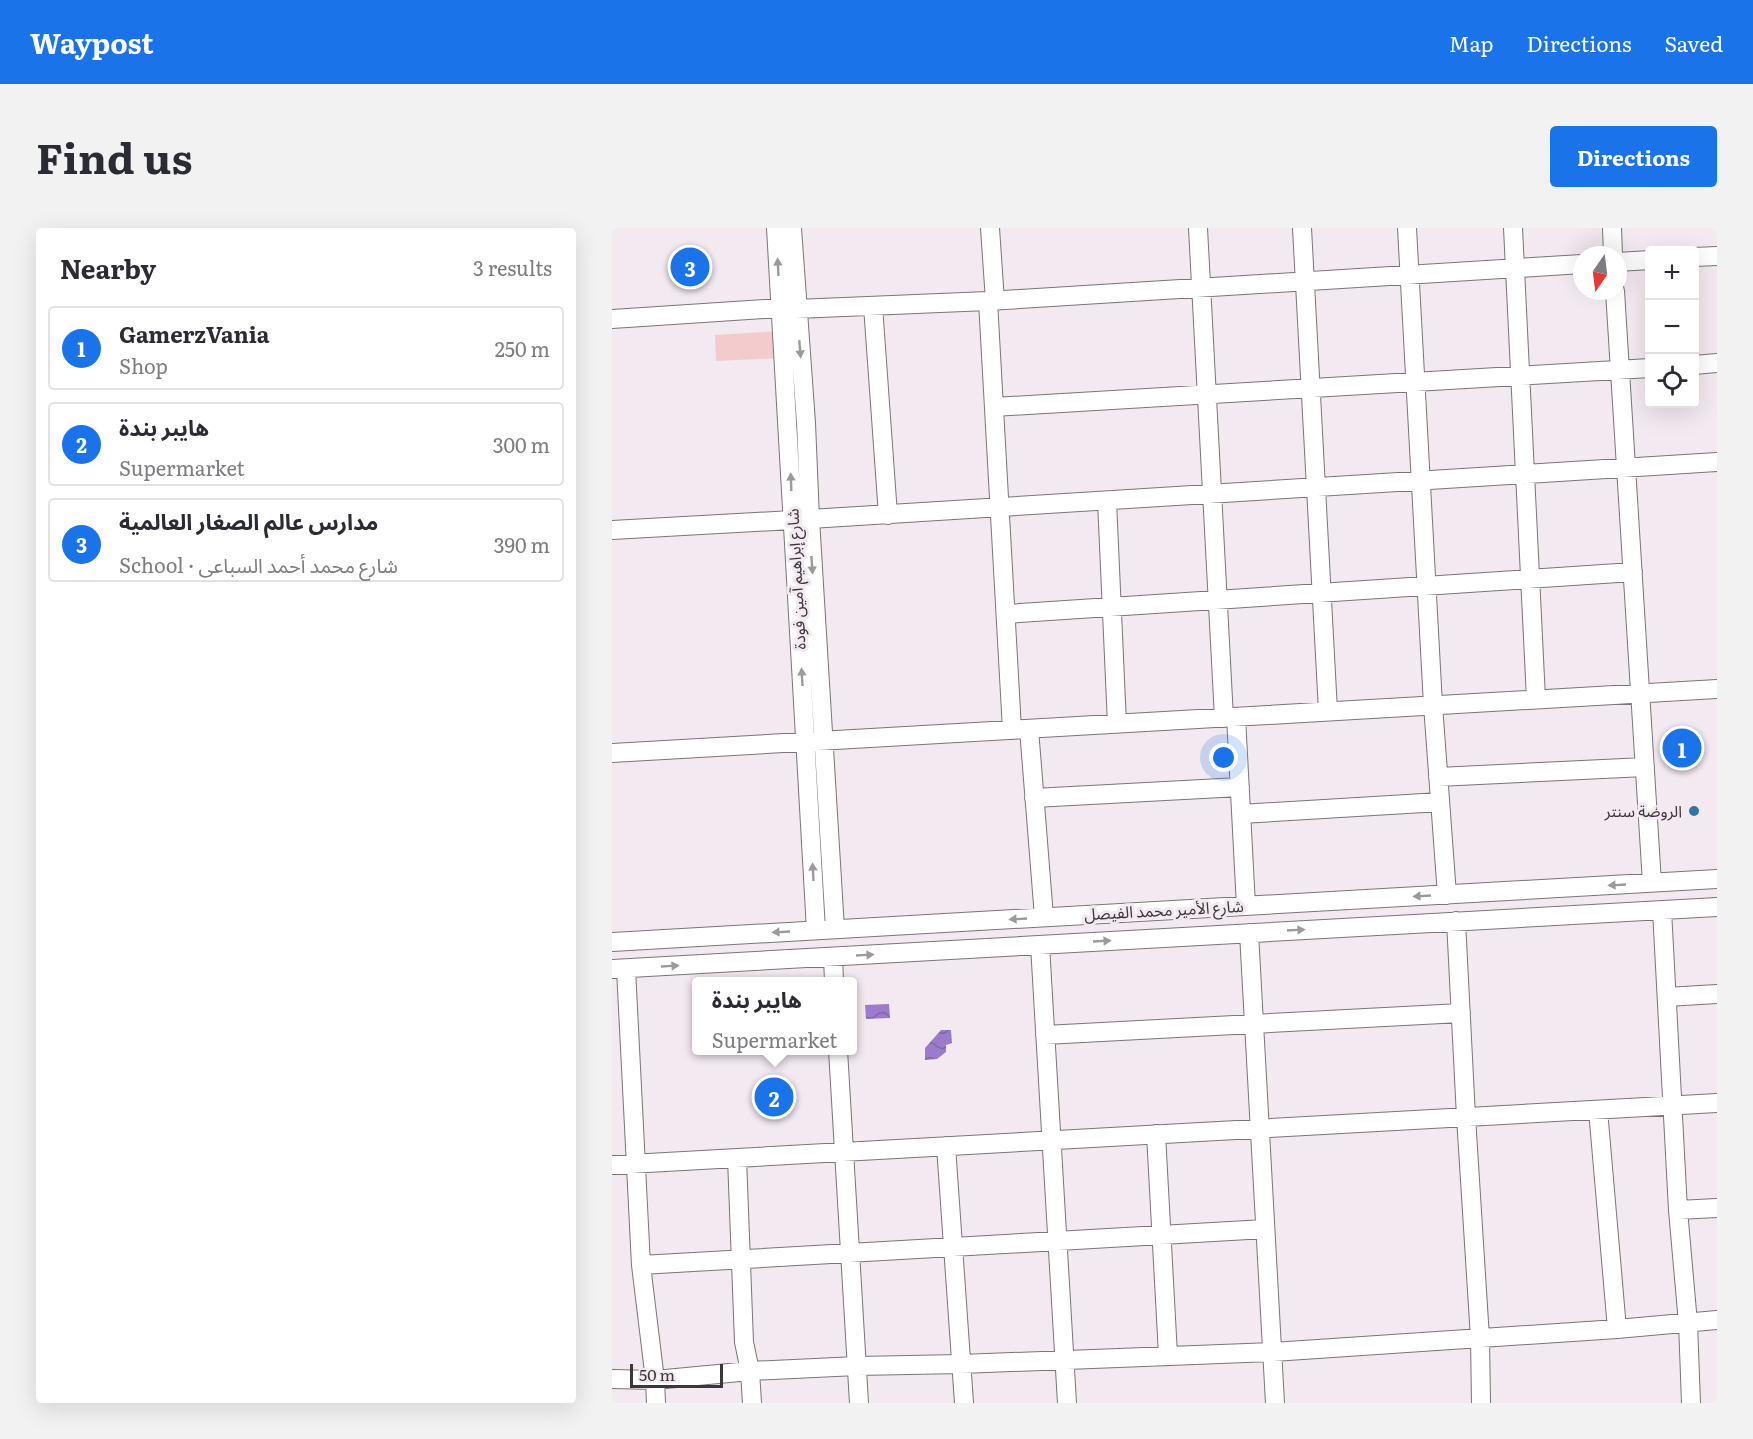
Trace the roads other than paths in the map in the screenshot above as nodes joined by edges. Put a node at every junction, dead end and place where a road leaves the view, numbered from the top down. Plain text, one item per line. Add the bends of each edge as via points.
1 (776, 228) edge
2 (792, 228) edge
3 (990, 228) edge
4 (1197, 228) edge
5 (1302, 228) edge
6 (1407, 228) edge
7 (1513, 228) edge
8 (1612, 228) edge
9 (1613, 246) edge
10 (1717, 255) edge
11 (1699, 257) edge
12 (1645, 260) edge
13 (1627, 261) edge
14 (1573, 265) edge
15 (1515, 268) junction
16 (1410, 275) junction
17 (1305, 281) junction
18 (1201, 288) junction
19 (1616, 300) edge
20 (992, 301) junction
21 (873, 306) junction
22 (788, 308) junction
23 (612, 320) edge
24 (1717, 363) edge
25 (1699, 365) edge
26 (1645, 368) edge
27 (1620, 369) junction
28 (1520, 375) junction
29 (1416, 382) junction
30 (1311, 388) junction
31 (1207, 394) junction
32 (994, 407) junction
33 (1717, 462) edge
34 (1626, 468) junction
35 (1525, 474) junction
36 (1421, 481) junction
37 (1316, 487) junction
38 (1212, 494) junction
39 (1107, 501) junction
40 (1000, 507) junction
41 (888, 514) junction
42 (801, 520) junction
43 (612, 530) edge
44 (1633, 573) junction
45 (1530, 579) junction
46 (1426, 586) junction
47 (1322, 593) junction
48 (1218, 600) junction
49 (1112, 607) junction
50 (1006, 614) junction
51 (1717, 689) edge
52 (1640, 693) junction
53 (1536, 699) junction
54 (1433, 705) junction
55 (1328, 711) junction
56 (1230, 717) junction
57 (1118, 724) junction
58 (1021, 730) junction
59 (814, 742) junction
60 (612, 753) edge
61 (1645, 767) junction
62 (1438, 777) junction
63 (1240, 788) junction
64 (1034, 798) junction
65 (818, 801) junction
66 (1440, 802) junction
67 (1241, 814) junction
68 (1717, 879) edge
69 (1652, 883) junction
70 (1447, 895) junction
71 (1332, 901) junction
72 (1246, 906) junction
73 (1717, 907) edge
74 (1662, 910) junction
75 (1044, 917) junction
76 (1456, 921) junction
77 (1333, 928) junction
78 (835, 929) junction
79 (816, 930) junction
80 (1249, 933) junction
81 (720, 936) junction
82 (612, 942) edge
83 (1040, 945) junction
84 (833, 957) junction
85 (721, 963) junction
86 (619, 969) edge
87 (834, 977) edge
88 (1717, 994) edge
89 (1667, 997) junction
90 (1461, 1013) junction
91 (1254, 1024) junction
92 (1044, 1035) junction
93 (838, 1055) edge
94 (1717, 1103) edge
95 (1673, 1106) junction
96 (1598, 1110) junction
97 (1466, 1117) junction
98 (1259, 1129) junction
99 (1156, 1134) junction
100 (1051, 1140) junction
101 (946, 1146) junction
102 (843, 1152) junction
103 (737, 1158) junction
104 (636, 1164) junction
105 (612, 1165) edge
106 (1717, 1208) edge
107 (1678, 1210) junction
108 (1265, 1229) junction
109 (1161, 1235) junction
110 (1056, 1241) junction
111 (952, 1247) junction
112 (849, 1253) junction
113 (741, 1258) junction
114 (641, 1265) junction
115 (1717, 1320) edge
116 (1688, 1323) junction
117 (1617, 1329) junction
118 (1480, 1338) junction
119 (1273, 1352) junction
120 (1168, 1354) junction
121 (1065, 1360) junction
122 (961, 1364) junction
123 (857, 1366) junction
124 (750, 1371) junction
125 (612, 1379) edge
126 (656, 1380) junction
127 (656, 1403) edge
128 (752, 1403) edge
129 (859, 1403) edge
130 (964, 1403) edge
131 (1067, 1403) edge
132 (1275, 1403) edge
133 (1481, 1403) edge
134 (1691, 1403) edge

22 -> 1 street, شارع إبراهيم آمين فودة
2 - 22 street, شارع إبراهيم آمين فودة
3 - 20 street
4 - 18 street
5 - 17 street
6 - 16 street
7 - 15 street
8 - 9 street
10 - 11 street
12 - 13 street
14 - 15 street
15 - 16 street
15 - 28 street
16 - 17 street
16 - 29 street
17 - 18 street
17 - 30 street
18 - 20 street
18 - 31 street
19 - 27 street
20 - 21 street
20 - 32 street
21 - 22 street
21 - 41 street
22 - 23 street
22 - 42 street, شارع إبراهيم آمين فودة
24 - 25 street
26 - 27 street
27 - 28 street
27 - 34 street
28 - 29 street
28 - 35 street
29 - 30 street
29 - 36 street
30 - 31 street
30 - 37 street
31 - 32 street
31 - 38 street
32 - 40 street
33 - 34 street
34 - 35 street
34 - 44 street
35 - 36 street
35 - 45 street
36 - 37 street
36 - 46 street
37 - 38 street
37 - 47 street
38 - 39 street
38 - 48 street
39 - 40 street
39 - 49 street
40 - 41 street
40 - 50 street
41 - 42 street
42 - 43 street
42 - 59 street, شارع إبراهيم آمين فودة
44 - 45 street
44 - 52 street
45 - 46 street
45 - 53 street
46 - 47 street
46 - 54 street
47 - 48 street
47 - 55 street
48 - 49 street
48 - 56 street
49 - 50 street
49 - 57 street
50 - 58 street
51 - 52 street
52 - 53 street
52 - 61 street
53 - 54 street
54 - 55 street
54 - 62 street
55 - 56 street
56 - 57 street
56 - 63 street
57 - 58 street
58 - 59 street
58 - 64 street
59 - 60 street
59 - 65 street, شارع إبراهيم آمين فودة
61 - 62 street
61 - 69 street
62 - 66 street
63 - 64 street
63 - 67 street
64 - 75 street
65 - 78 street, شارع إبراهيم آمين فودة
79 -> 65 street, شارع إبراهيم آمين فودة
66 - 67 street
66 - 70 street
67 - 72 street
68 - 69 street, شارع الأمير محمد الفيصل
69 -> 70 street, شارع الأمير محمد الفيصل
70 -> 71 street, شارع الأمير محمد الفيصل
71 - 72 street, شارع الأمير محمد الفيصل
71 - 77 street
72 - 75 street, شارع الأمير محمد الفيصل
73 - 74 street, شارع الأمير محمد الفيصل
74 - 76 street, شارع الأمير محمد الفيصل
74 - 89 street
75 -> 78 street, شارع الأمير محمد الفيصل
76 - 77 street, شارع الأمير محمد الفيصل
76 - 90 street
80 -> 77 street, شارع الأمير محمد الفيصل
78 - 79 street, شارع الأمير محمد الفيصل
79 -> 81 street, شارع الأمير محمد الفيصل
83 -> 80 street, شارع الأمير محمد الفيصل
80 - 91 street
81 - 82 street, شارع الأمير محمد الفيصل
81 - 85 street
84 -> 83 street, شارع الأمير محمد الفيصل
83 - 92 street
84 - 85 street, شارع الأمير محمد الفيصل
84 - 87 street
86 -> 85 street, شارع الأمير محمد الفيصل
86 - 104 street
88 - 89 street
89 - 95 street
90 - 91 street
90 - 97 street
91 - 92 street
91 - 98 street
92 - 100 street
93 - 102 street
94 - 95 street
95 - 96 street
95 - 107 street
96 - 97 street
96 - 117 street
97 - 98 street
97 - 118 street
98 - 99 street
98 - 108 street
99 - 100 street
99 - 109 street
100 - 101 street
100 - 110 street
101 - 102 street
101 - 111 street
102 - 103 street
102 - 112 street
103 - 104 street
103 - 113 street
104 - 105 street
104 - 114 street
106 - 107 street
107 - 116 street
108 - 109 street
108 - 119 street
109 - 110 street
109 - 120 street
110 - 111 street
110 - 121 street
111 - 112 street
111 - 122 street
112 - 113 street
112 - 123 street
113 - 114 street
113 - 124 street via 744,1342
114 - 126 street
115 - 116 street
116 - 117 street
116 - 134 street
117 - 118 street
118 - 119 street
118 - 133 street
119 - 120 street
119 - 132 street
120 - 121 street
121 - 122 street
121 - 131 street
122 - 123 street
122 - 130 street
123 - 124 street
123 - 129 street
124 - 126 street
124 - 128 street
125 - 126 street
126 - 127 street

